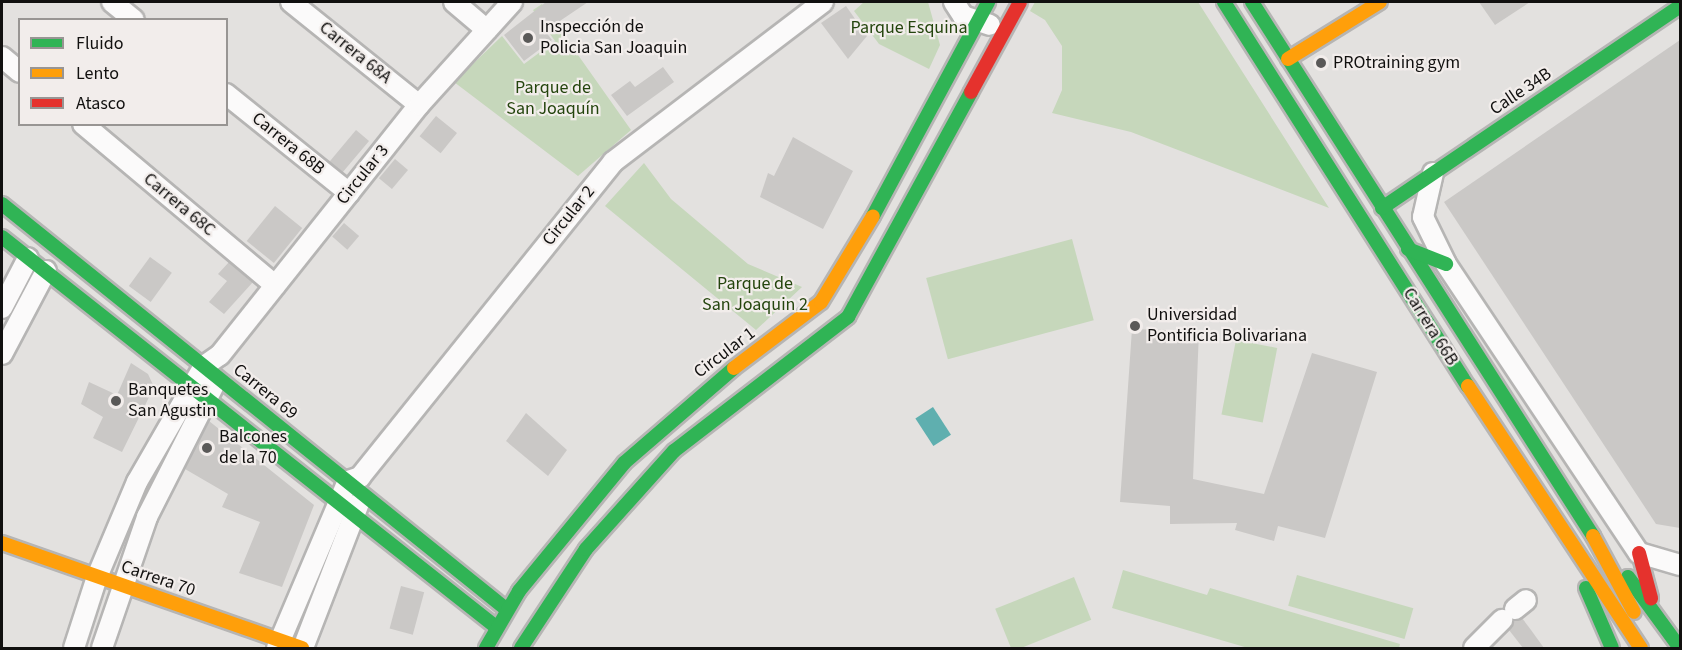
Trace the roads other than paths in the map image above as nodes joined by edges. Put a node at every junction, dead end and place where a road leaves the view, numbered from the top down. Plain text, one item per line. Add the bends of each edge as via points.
1 (112, 2) edge
2 (291, 2) edge
3 (454, 2) edge
4 (512, 2) edge
5 (824, 2) edge
6 (954, 2) edge
7 (988, 2) edge
8 (1020, 2) edge
9 (1224, 2) edge
10 (1252, 2) edge
11 (1380, 2) edge
12 (1652, 2) edge
13 (1680, 6) edge
14 (132, 18) edge
15 (1663, 18) junction
16 (978, 21) junction
17 (487, 30) junction
18 (1005, 30) junction
19 (2, 57) edge
20 (1288, 59) junction
21 (18, 70) edge
22 (228, 96) edge
23 (419, 105) junction
24 (85, 126) edge
25 (1433, 173) junction
26 (349, 193) junction
27 (2, 204) edge
28 (1382, 208) junction
29 (2, 237) edge
30 (1408, 249) junction
31 (28, 258) junction
32 (1446, 264) junction
33 (46, 271) junction
34 (275, 285) junction
35 (2, 308) edge
36 (2, 354) edge
37 (214, 366) junction
38 (191, 385) junction
39 (206, 397) junction
40 (357, 484) junction
41 (336, 500) junction
42 (354, 513) junction
43 (1595, 540) junction
44 (1567, 542) junction
45 (2, 543) edge
46 (1639, 553) junction
47 (1680, 566) edge
48 (97, 577) junction
49 (122, 585) junction
50 (1654, 608) junction
51 (506, 609) junction
52 (1514, 610) dead end
53 (496, 627) junction
54 (278, 645) edge
55 (74, 648) edge
56 (102, 648) edge
57 (302, 648) edge
58 (486, 648) edge
59 (521, 648) edge
60 (1474, 648) edge
61 (1612, 648) edge
62 (1641, 648) edge
63 (1657, 648) edge
64 (1680, 648) edge

1 - 14 street
2 - 23 street, Carrera 68A
3 - 17 street
4 - 17 street, Circular 3
5 - 40 street, Circular 2 via 613,162
6 - 16 street via 963,16
7 - 16 street, Circular 1
8 - 18 street
9 - 44 street, Carrera 66B
10 - 20 street, Carrera 66B
11 - 20 street
12 - 15 street
13 - 15 street, Calle 34B
15 - 25 street, Calle 34B
16 - 18 street
16 - 51 street, Circular 1 via 838,280 821,302 650,436 564,532
17 - 23 street, Circular 3
18 - 59 street via 848,317 708,421 674,451 586,549
19 - 21 street
20 - 28 street, Carrera 66B
22 - 26 street, Carrera 68B
23 - 26 street, Circular 3
24 - 34 street, Carrera 68C
25 - 28 street, Calle 34B
25 - 32 street via 1423,217
26 - 34 street, Circular 3
27 - 37 street, Carrera 69
28 - 30 street, Carrera 66B
29 - 31 street
30 - 32 street
30 - 43 street, Carrera 66B
31 - 33 street
31 - 35 street
32 - 46 street
33 - 36 street
33 - 38 street
34 - 37 street, Circular 3
37 - 38 street, Circular 3
37 - 39 street, Circular 3
37 - 40 street, Carrera 69
38 - 39 street
38 - 48 street, Circular 3 via 137,482
39 - 41 street
39 - 49 street, Circular 3 via 166,476
40 - 41 street, Circular 2
40 - 42 street, Circular 2
40 - 51 street, Carrera 69
41 - 42 street
41 - 54 street, Circular 2
42 - 53 street
42 - 57 street, Circular 2
43 - 50 street
43 - 63 street, Carrera 66B
44 - 61 street
44 - 62 street, Carrera 66B
45 - 48 street, Carrera 70
46 - 47 street
46 - 50 street
48 - 49 street, Carrera 70
48 - 55 street, Circular 3
49 - 54 street, Carrera 70
49 - 56 street, Circular 3
50 - 64 street
51 - 53 street, Circular 1
52 - 60 street
53 - 58 street, Circular 1
54 - 57 street, Carrera 70

